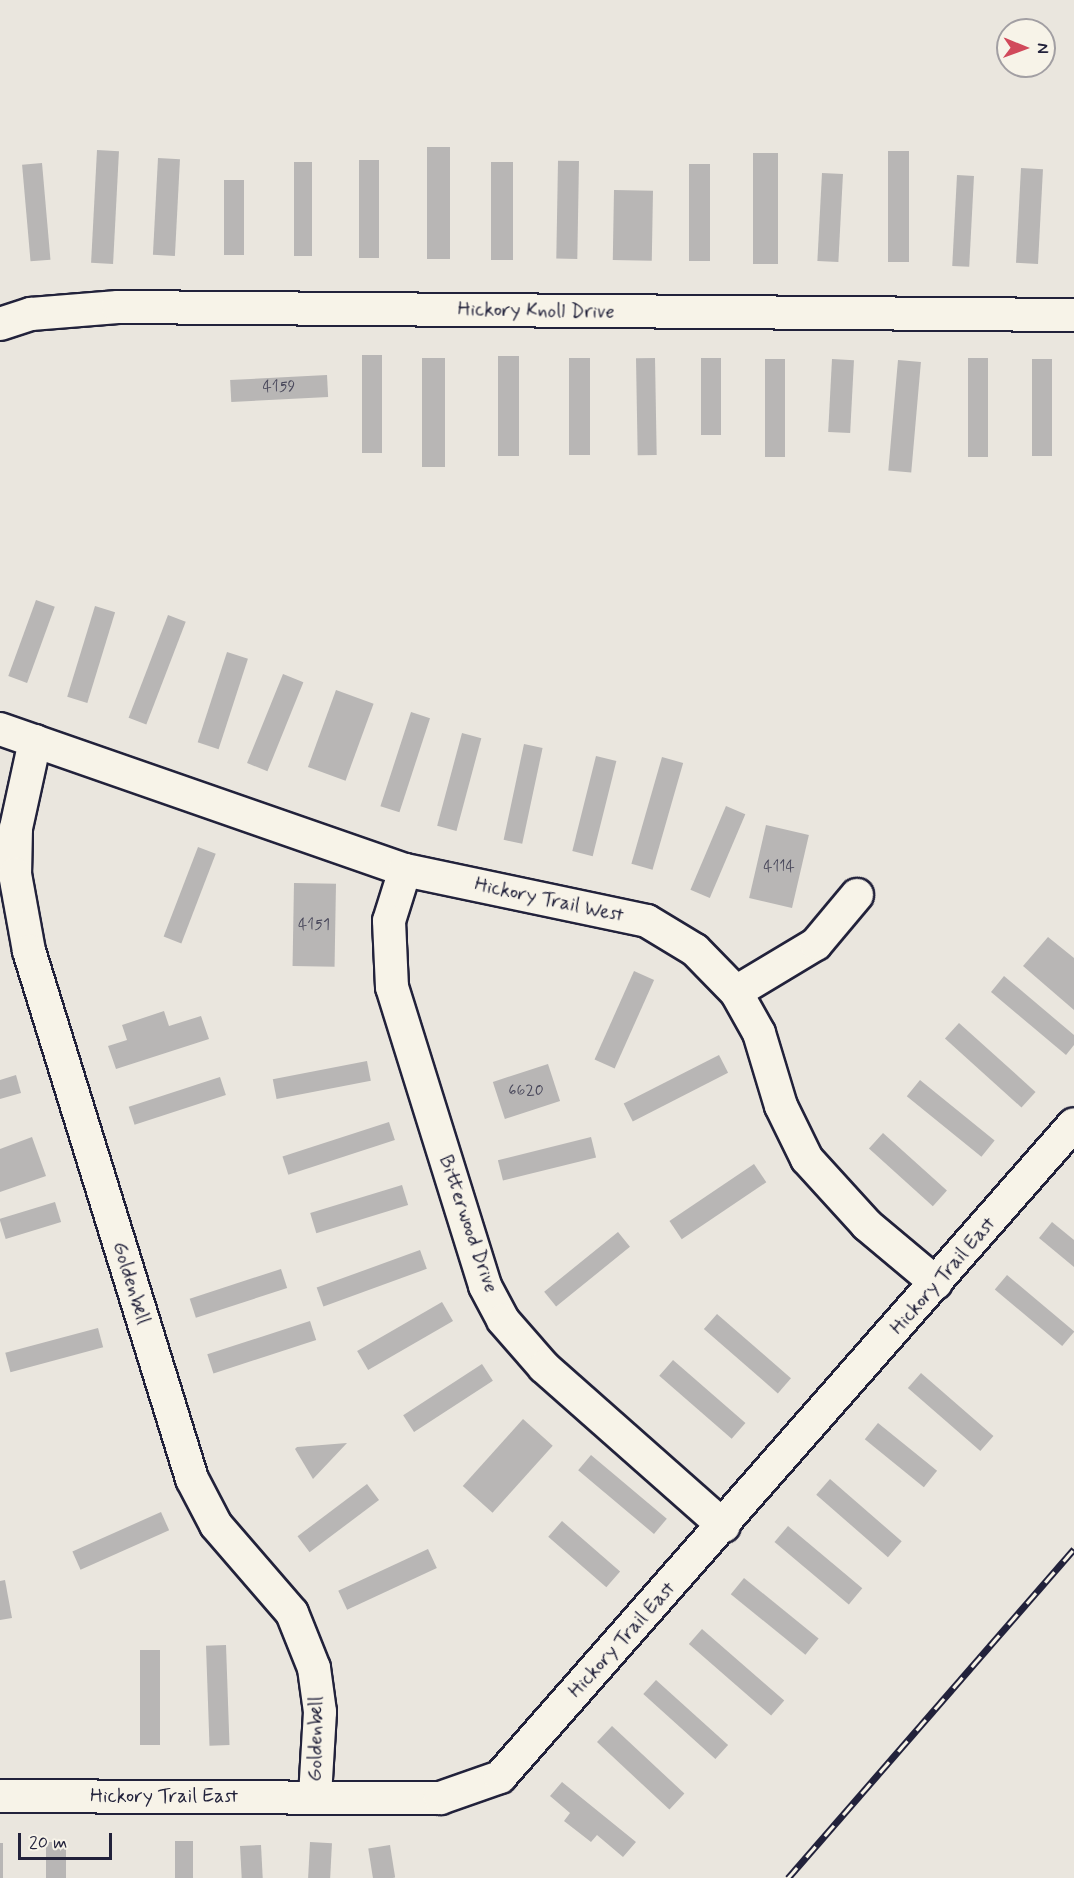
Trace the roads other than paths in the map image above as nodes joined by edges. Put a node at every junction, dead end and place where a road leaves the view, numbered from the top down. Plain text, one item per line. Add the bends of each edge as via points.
1 (1074, 315) edge
2 (0, 324) edge
3 (0, 729) edge
4 (35, 741) junction
5 (405, 870) junction
6 (857, 895) dead end
7 (736, 992) junction
8 (1074, 1125) edge
9 (936, 1283) junction
10 (724, 1526) junction
11 (0, 1796) edge
12 (315, 1796) junction

1 - 2 street, Hickory Knoll Drive via 118,307 31,314
3 - 4 street, Hickory Trail West
4 - 5 street, Hickory Trail West
4 - 12 street, Goldenbell via 16,828 15,874 29,951 192,1479 216,1525 292,1612 314,1668 320,1712
5 - 7 street, Hickory Trail West via 646,921 695,950
5 - 10 street, Bitterwood Drive via 389,921 392,987 485,1286 503,1320 544,1367
6 - 7 street via 816,944
7 - 9 street, Hickory Trail West via 759,1033 781,1106 807,1159 867,1226
8 - 9 street, Hickory Trail East
9 - 10 street, Hickory Trail East
10 - 12 street, Hickory Trail East via 500,1777 440,1798
11 - 12 street, Hickory Trail East

